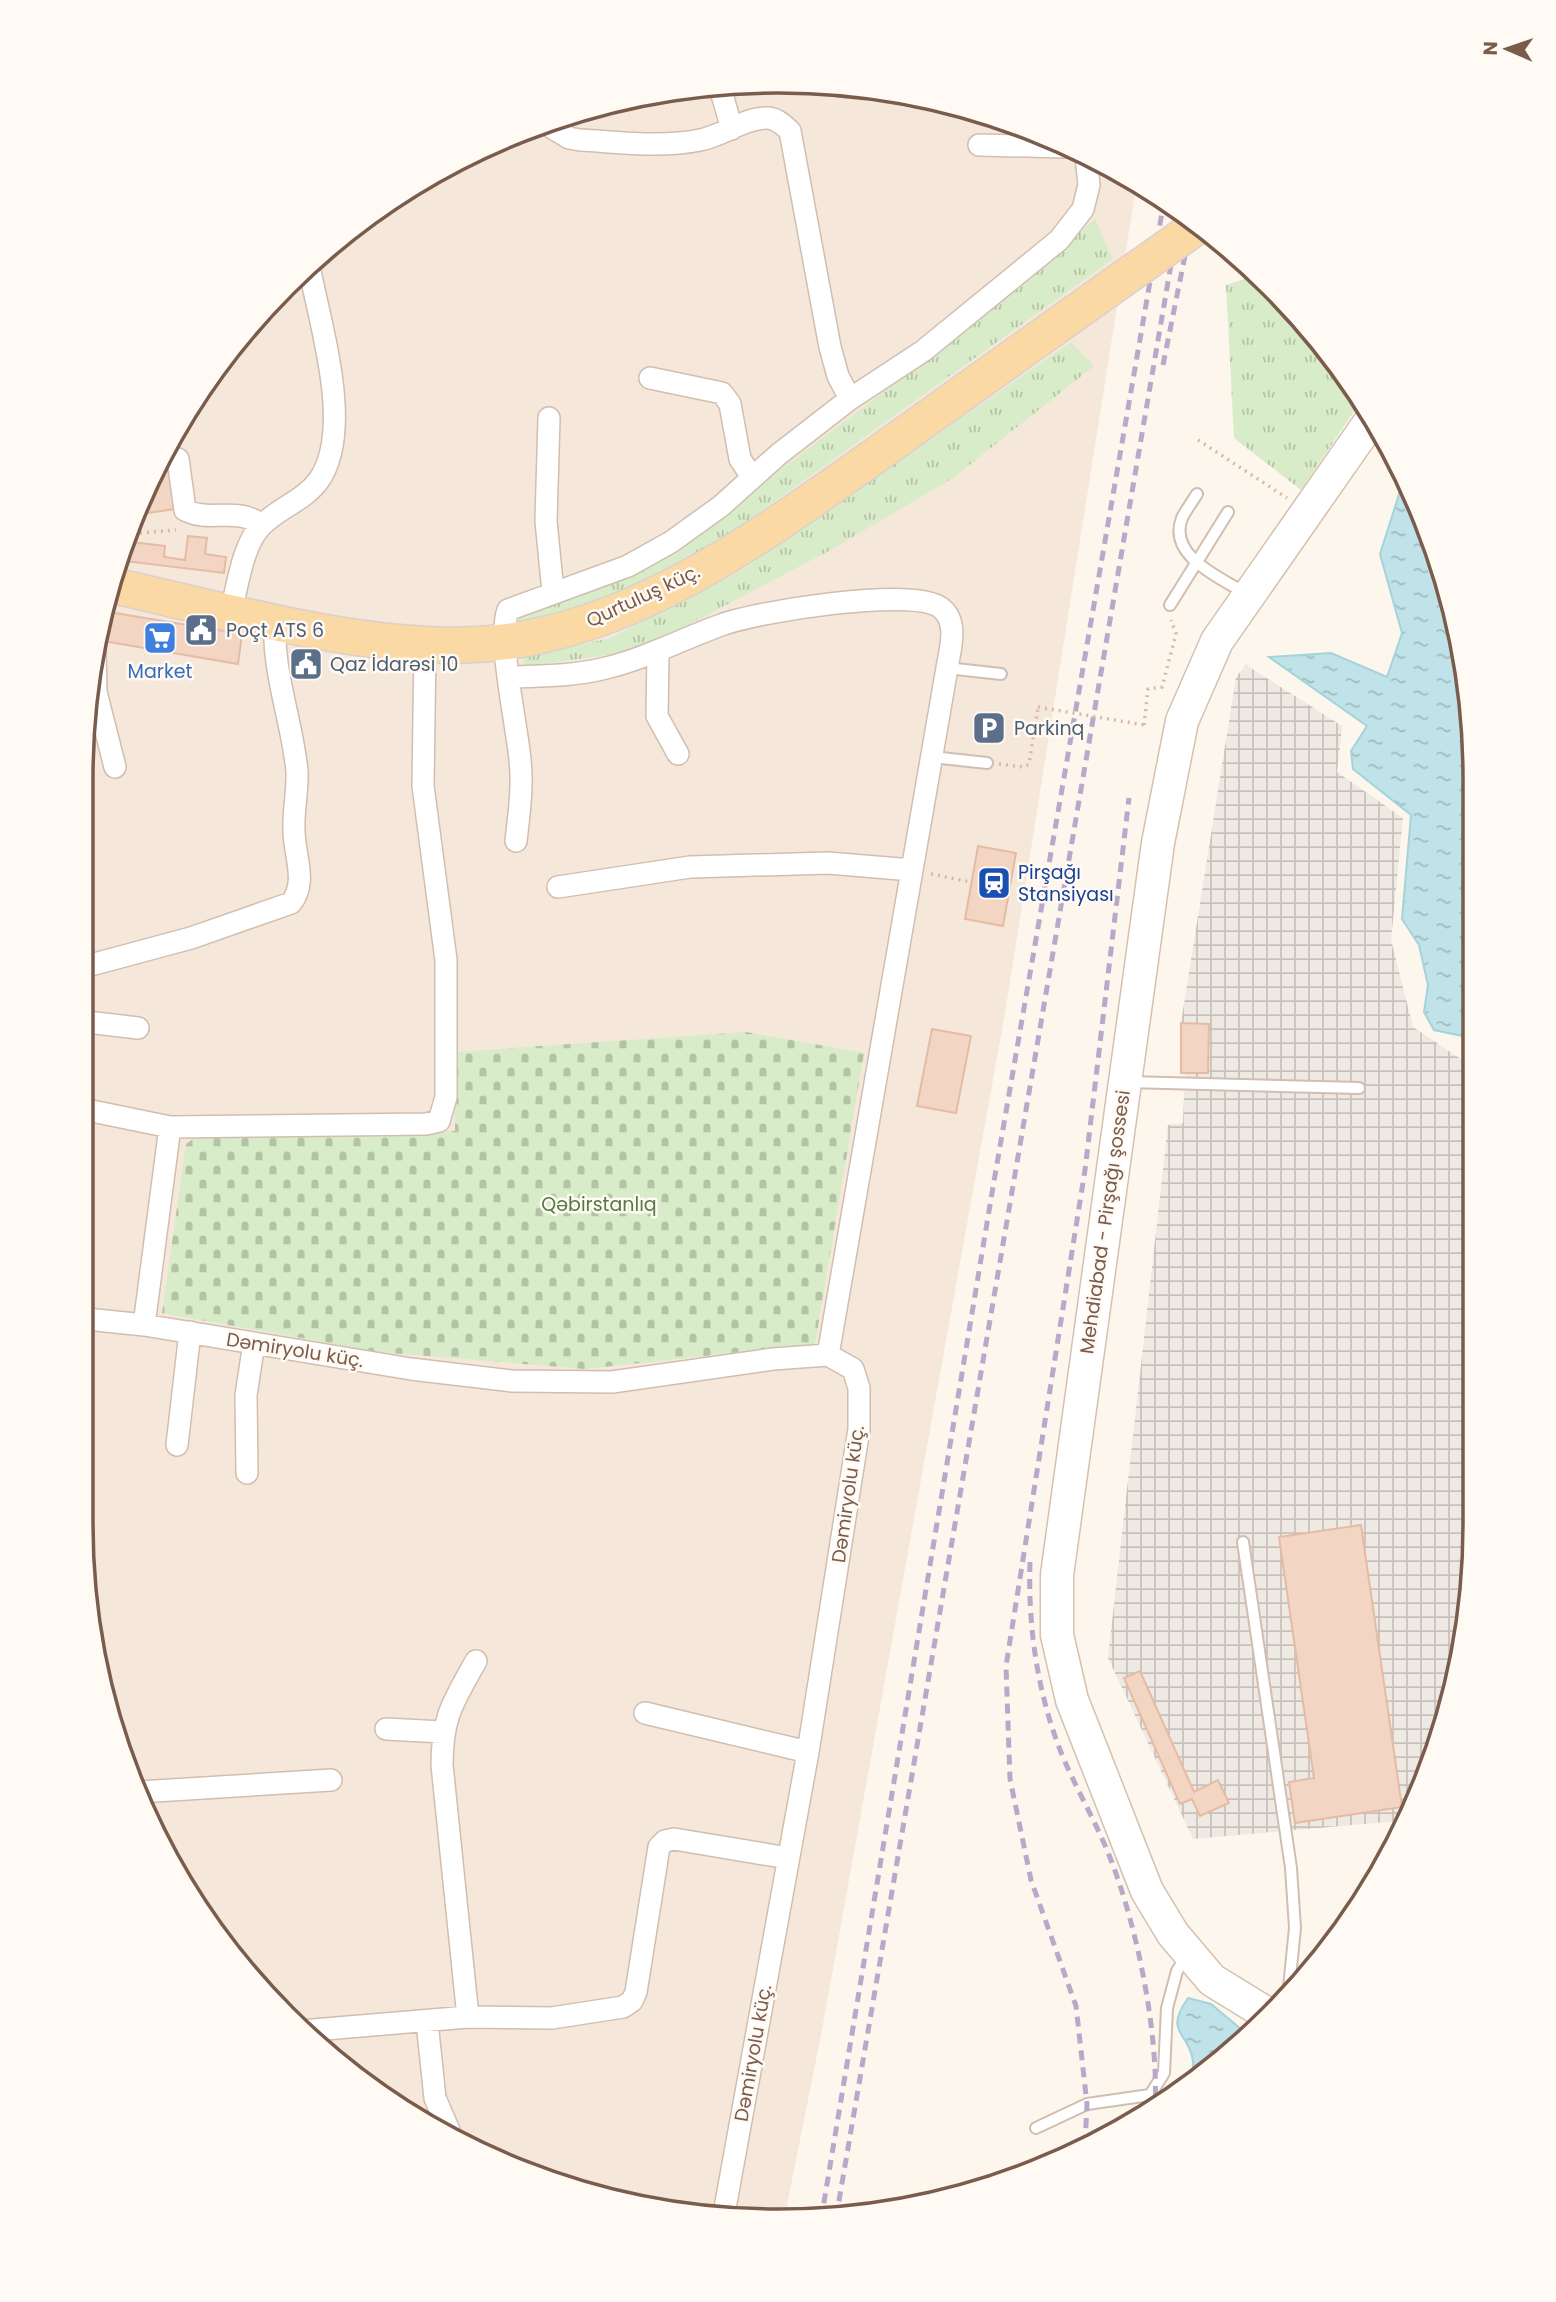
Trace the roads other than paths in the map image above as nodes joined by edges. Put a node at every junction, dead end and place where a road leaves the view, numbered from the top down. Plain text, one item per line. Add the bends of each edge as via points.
1 (722, 95) edge
2 (732, 129) junction
3 (556, 130) edge
4 (979, 145) dead end
5 (1043, 146) edge
6 (1087, 166) edge
7 (1191, 231) edge
8 (311, 277) edge
9 (650, 378) dead end
10 (850, 399) junction
11 (549, 418) dead end
12 (1366, 427) edge
13 (178, 459) dead end
14 (752, 477) junction
15 (1196, 494) dead end
16 (1228, 512) dead end
17 (262, 525) junction
18 (1196, 562) junction
19 (120, 587) edge
20 (553, 592) junction
21 (1247, 595) junction
22 (1170, 605) road end
23 (231, 611) junction
24 (275, 621) junction
25 (505, 642) junction
26 (425, 645) junction
27 (658, 653) junction
28 (947, 668) junction
29 (1001, 674) dead end
30 (510, 677) junction
31 (98, 701) edge
32 (678, 754) dead end
33 (932, 757) junction
34 (987, 763) road end
35 (116, 767) dead end
36 (516, 841) dead end
37 (912, 870) junction
38 (558, 887) dead end
39 (93, 964) edge
40 (93, 1023) edge
41 (138, 1028) dead end
42 (1125, 1082) junction
43 (1359, 1088) dead end
44 (93, 1111) edge
45 (170, 1127) junction
46 (93, 1320) edge
47 (144, 1325) junction
48 (190, 1332) junction
49 (254, 1343) junction
50 (828, 1355) junction
51 (177, 1445) dead end
52 (247, 1473) dead end
53 (1243, 1542) dead end
54 (475, 1661) dead end
55 (645, 1713) dead end
56 (386, 1729) dead end
57 (442, 1732) junction
58 (808, 1752) junction
59 (331, 1780) dead end
60 (147, 1791) edge
61 (788, 1857) junction
62 (1188, 1954) junction
63 (1290, 1980) edge
64 (1261, 2010) edge
65 (468, 2017) junction
66 (427, 2022) junction
67 (316, 2030) edge
68 (1150, 2095) junction
69 (1150, 2099) edge
70 (446, 2123) edge
71 (1036, 2128) dead end
72 (725, 2207) edge

1 - 2 street
2 - 3 street via 700,141 637,142 569,138
2 - 10 street via 768,118 790,131 830,347
4 - 5 street
6 - 10 street via 1089,185 1083,209 1059,240 923,351
7 - 25 main road, Qurtuluş küç., bridge via 821,494 704,569 592,622
8 - 17 street via 334,398 334,447 317,483
9 - 14 street via 722,394 730,404 740,459
10 - 14 street
11 - 20 street via 546,521
12 - 21 main road, Mehdiabad - Pirşağı şossesi
13 - 17 street via 185,510 193,514 237,513
14 - 20 street via 671,542 628,566
15 - 18 lane via 1180,528 1185,551
16 - 18 lane
17 - 23 street via 250,540
18 - 21 lane
18 - 22 lane
19 - 23 main road, Qurtuluş küç.
20 - 25 street via 508,610
21 - 42 main road, Mehdiabad - Pirşağı şossesi via 1203,666 1182,721 1158,843
23 - 24 main road, Qurtuluş küç.
24 - 26 main road, Qurtuluş küç.
24 - 39 street via 277,662 296,769 299,893 291,903 191,938
25 - 26 main road, Qurtuluş küç.
25 - 30 street
26 - 45 street via 423,786 446,960 444,1111 439,1121
27 - 28 street via 722,624 890,598 927,602 948,615 953,628
27 - 30 street via 604,669
27 - 32 street via 657,716
28 - 29 lane
28 - 33 street
30 - 36 street via 521,763
31 - 35 street
33 - 34 lane
33 - 37 street
37 - 38 street via 828,863 690,867
37 - 50 street
40 - 41 street
42 - 43 lane
42 - 62 main road, Mehdiabad - Pirşağı şossesi via 1062,1534 1057,1635 1072,1700 1128,1846 1147,1891
44 - 45 street
45 - 47 street
46 - 47 street, Dəmiryolu küç.
47 - 48 street, Dəmiryolu küç.
48 - 49 street, Dəmiryolu küç.
48 - 51 street
49 - 50 street, Dəmiryolu küç. via 411,1369 569,1384
49 - 52 street via 246,1395
50 - 58 street, Dəmiryolu küç. via 853,1369 859,1388 859,1429
53 - 63 lane via 1291,1868 1295,1928
54 - 57 street
55 - 58 street
56 - 57 street
57 - 65 street
58 - 61 street, Dəmiryolu küç.
59 - 60 street
61 - 65 street via 665,1841 659,1847 632,2001 623,2007 552,2018
61 - 72 street, Dəmiryolu küç.
62 - 64 main road, Mehdiabad - Pirşağı şossesi via 1212,1980
62 - 68 lane via 1177,1971 1167,2008 1164,2073
65 - 66 street
66 - 67 street
66 - 70 street via 435,2098
68 - 69 lane
68 - 71 lane via 1087,2104

